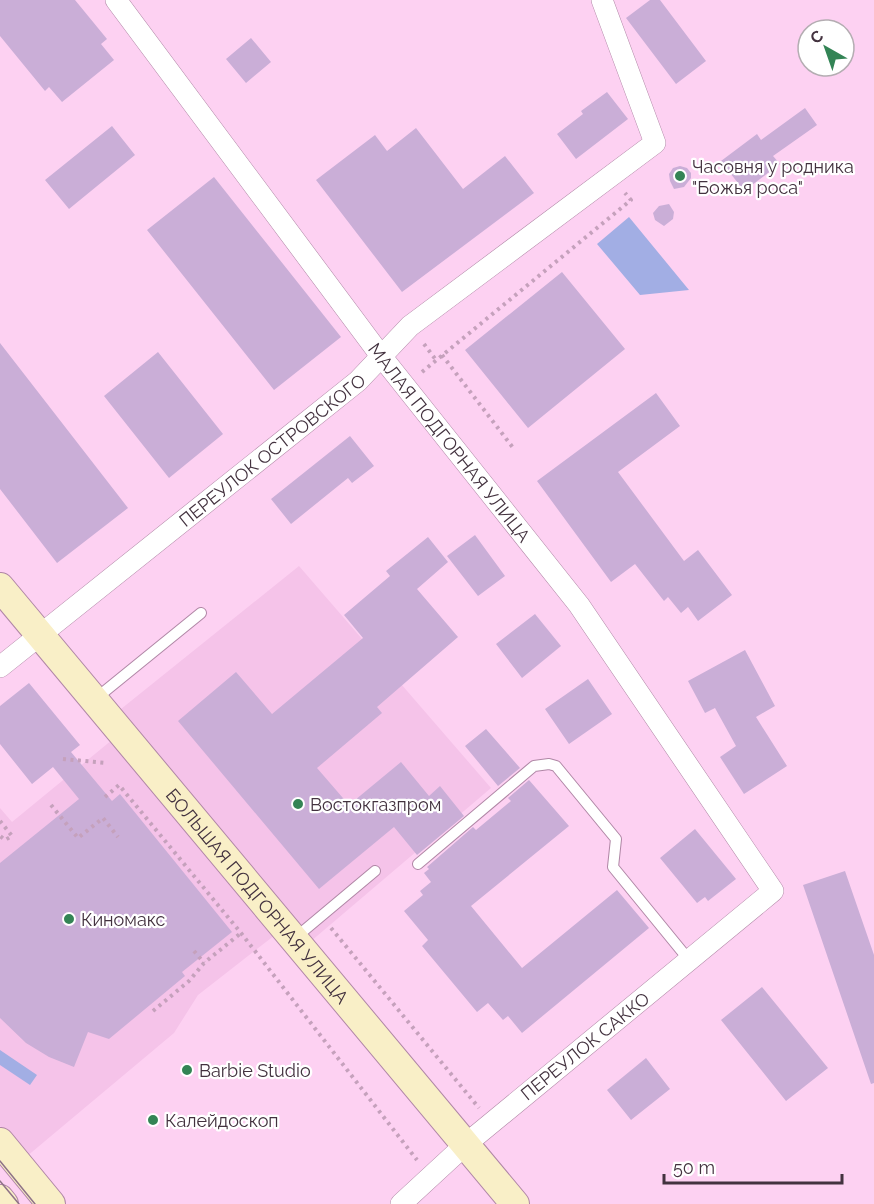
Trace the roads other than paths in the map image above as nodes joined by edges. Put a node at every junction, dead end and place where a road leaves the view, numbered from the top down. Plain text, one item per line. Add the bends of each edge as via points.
1 (116, 0) edge
2 (602, 0) edge
3 (381, 356) junction
4 (0, 586) edge
5 (201, 613) dead end
6 (40, 636) junction
7 (0, 667) edge
8 (94, 700) junction
9 (418, 864) dead end
10 (375, 871) dead end
11 (772, 891) joint
12 (294, 938) junction
13 (689, 960) junction
14 (0, 1142) edge
15 (466, 1144) junction
16 (0, 1199) edge
17 (4, 1204) edge
18 (51, 1204) edge
19 (401, 1204) edge
20 (515, 1204) edge

1 - 3 street, МАЛАЯ ПОДГОРНАЯ УЛИЦА
2 - 3 street, ПЕРЕУЛОК ОСТРОВСКОГО via 655,143 410,326
3 - 6 street, ПЕРЕУЛОК ОСТРОВСКОГО via 358,381
3 - 11 street, МАЛАЯ ПОДГОРНАЯ УЛИЦА via 579,605
4 - 6 street, БОЛЬШАЯ ПОДГОРНАЯ УЛИЦА
5 - 8 lane
6 - 7 street, ПЕРЕУЛОК ОСТРОВСКОГО
6 - 8 street, БОЛЬШАЯ ПОДГОРНАЯ УЛИЦА
8 - 12 street, БОЛЬШАЯ ПОДГОРНАЯ УЛИЦА
9 - 13 lane via 534,766 556,766 616,838 613,867
10 - 12 lane
11 - 13 street, ПЕРЕУЛОК САККО
12 - 15 street, БОЛЬШАЯ ПОДГОРНАЯ УЛИЦА
13 - 15 street, ПЕРЕУЛОК САККО
14 - 18 street
15 - 19 street, ПЕРЕУЛОК САККО
15 - 20 street, БОЛЬШАЯ ПОДГОРНАЯ УЛИЦА
16 - 17 street

